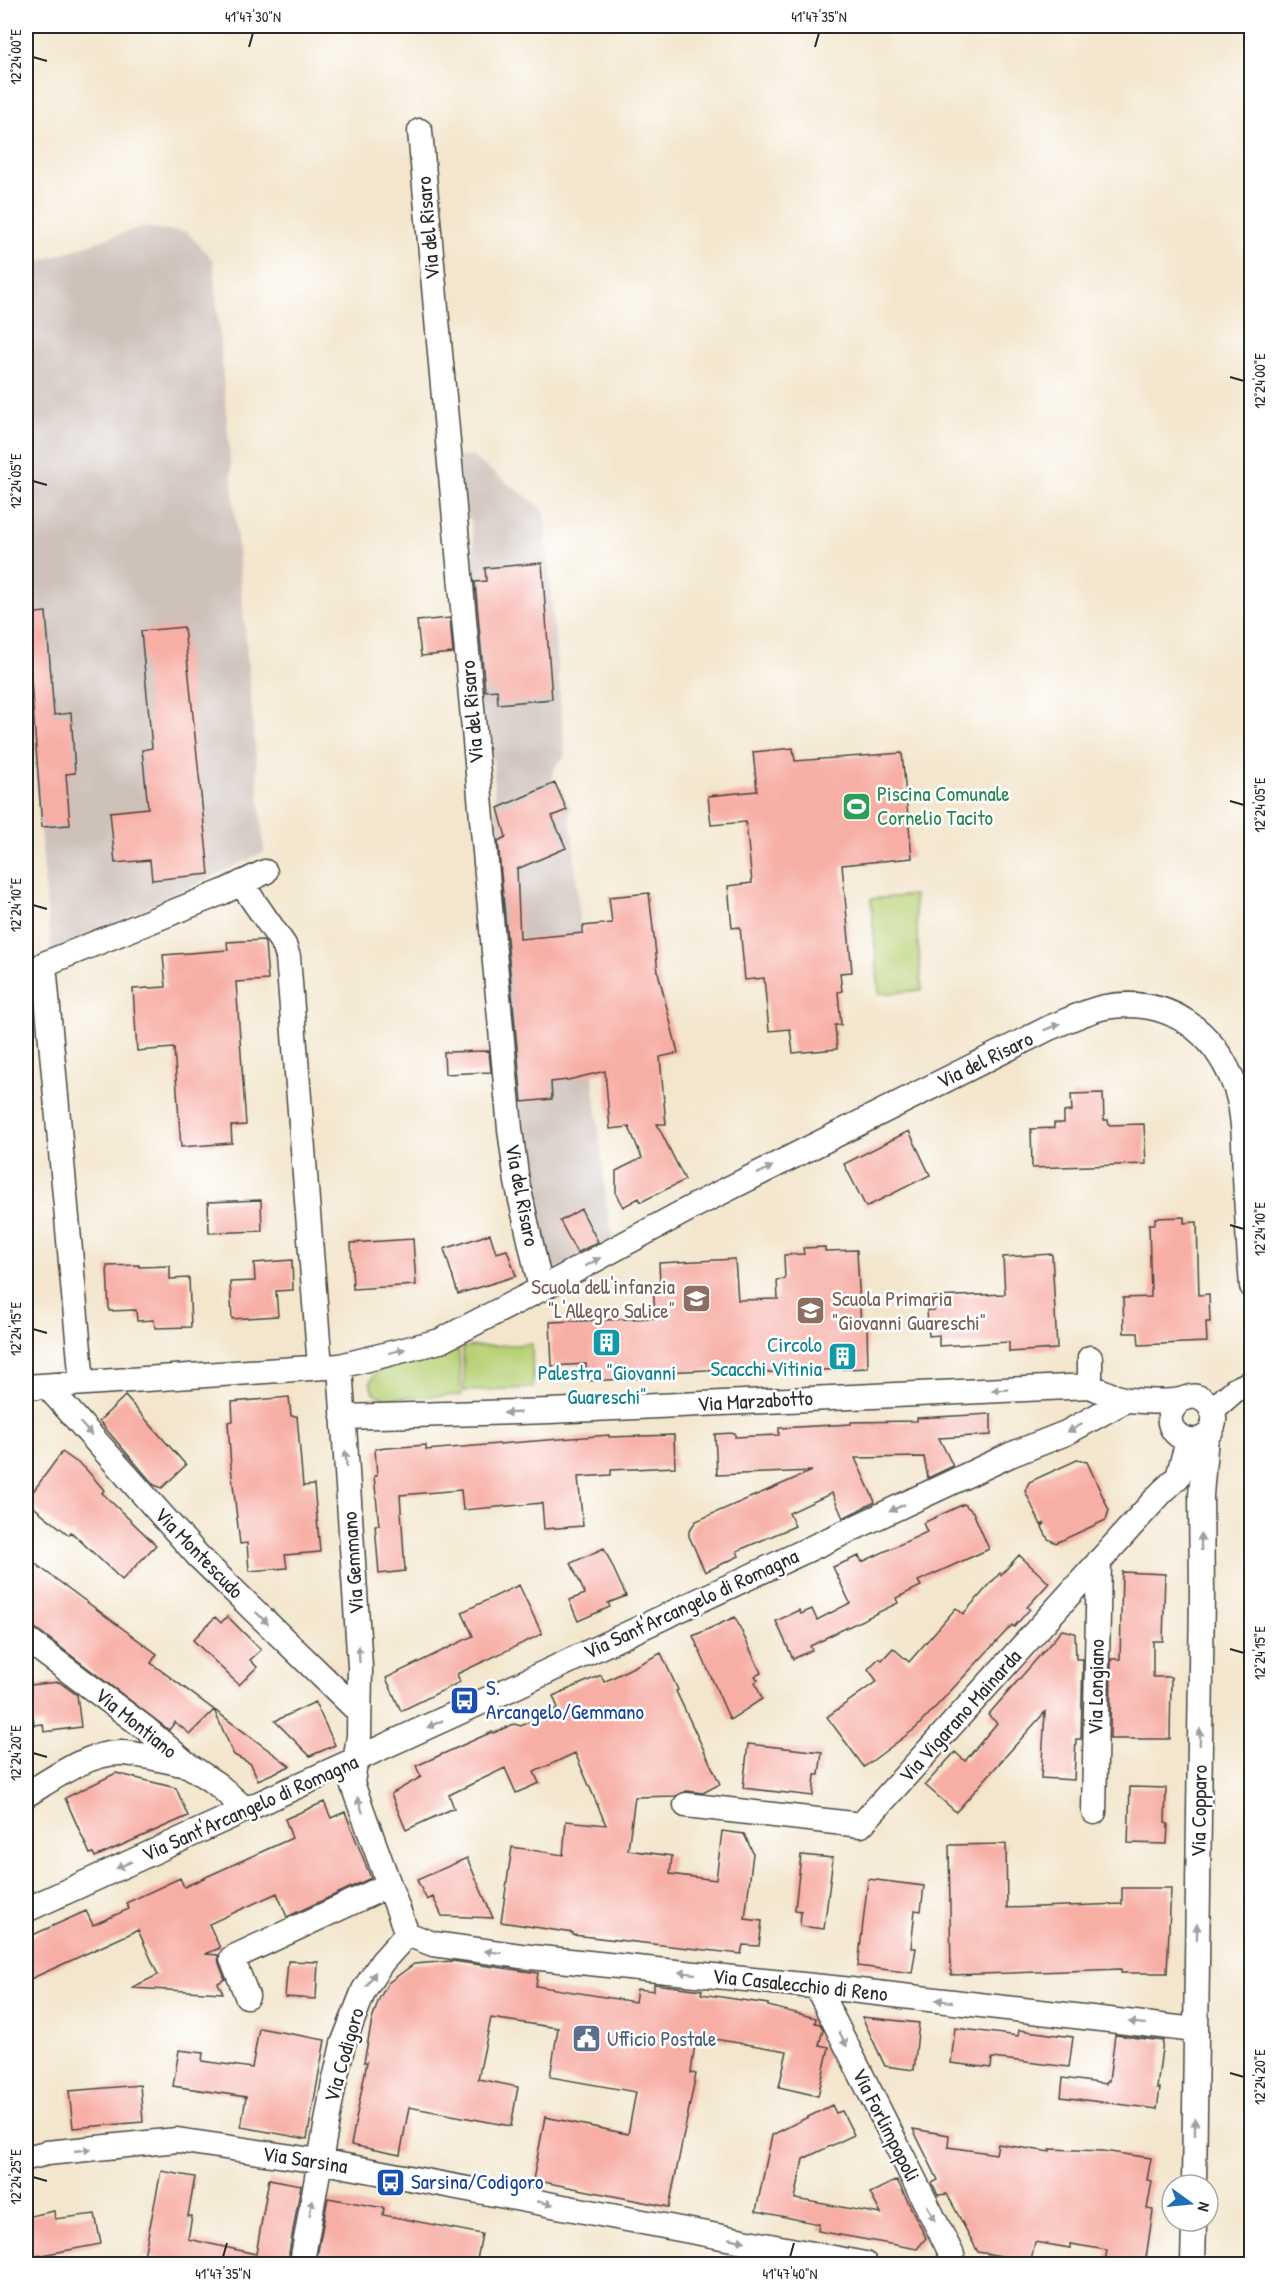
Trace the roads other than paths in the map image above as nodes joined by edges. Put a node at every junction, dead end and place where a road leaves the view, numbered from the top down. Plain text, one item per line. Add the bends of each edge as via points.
1 (420, 131) dead end
2 (265, 872) dead end
3 (241, 883) junction
4 (1251, 1286) edge
5 (541, 1289) junction
6 (1090, 1358) dead end
7 (330, 1366) junction
8 (1251, 1382) edge
9 (82, 1383) junction
10 (1090, 1386) junction
11 (36, 1387) edge
12 (1126, 1400) junction
13 (1179, 1400) junction
14 (1212, 1410) junction
15 (343, 1418) junction
16 (1197, 1438) junction
17 (1178, 1477) junction
18 (1202, 1482) junction
19 (1099, 1562) junction
20 (26, 1639) edge
21 (359, 1712) junction
22 (355, 1760) junction
23 (188, 1766) junction
24 (26, 1795) edge
25 (686, 1805) dead end
26 (245, 1809) junction
27 (1094, 1812) dead end
28 (389, 1886) junction
29 (26, 1910) edge
30 (407, 1934) junction
31 (817, 1987) junction
32 (248, 1996) dead end
33 (1195, 2030) junction
34 (26, 2158) edge
35 (320, 2161) junction
36 (1194, 2173) edge
37 (1194, 2233) edge
38 (304, 2265) edge
39 (865, 2265) edge
40 (950, 2265) edge
41 (1194, 2265) edge

1 - 5 street, Via del Risaro via 510,1129 517,1182
2 - 3 street
3 - 7 street via 284,945 288,957
3 - 9 street via 44,964
5 -> 4 street, Via del Risaro via 698,1204 1049,1028 1102,1008 1123,1005 1168,1011 1191,1024 1225,1064 1236,1091 1242,1123
7 -> 5 street, Via del Risaro via 440,1341
6 - 10 street
7 - 9 street, Via del Risaro
7 - 15 street, Via Gemmano
8 - 14 street
9 - 11 street, Via del Risaro
10 - 12 street
10 -> 15 street, Via Marzabotto
11 -> 21 street, Via Montescudo via 200,1557
12 - 13 street
12 -> 22 street, Via Sant'Arcangelo di Romagna via 1066,1432
13 - 14 street via 1198,1397 1210,1404
13 - 16 street via 1171,1413 1171,1427 1178,1436
14 - 16 street via 1213,1426
21 -> 15 street, Via Gemmano via 360,1667
16 - 17 street, Via Vigarano Mainarda
16 - 18 street, Via Copparo
17 - 18 street
17 - 19 street, Via Vigarano Mainarda
33 -> 18 street, Via Copparo
19 - 25 street, Via Vigarano Mainarda via 861,1825
19 - 27 street, Via Longiano
20 - 23 street, Via Montiano via 145,1728
21 - 22 street, Via Gemmano
22 - 26 street, Via Sant'Arcangelo di Romagna
28 -> 22 street via 352,1783
23 - 24 street via 122,1753 102,1755
23 - 26 street, Via Montiano
26 -> 29 street, Via Sant'Arcangelo di Romagna
28 - 30 street
28 - 32 street via 232,1958
31 -> 30 street, Via Casalecchio di Reno via 462,1949
35 -> 30 street, Via Codigoro via 351,2020 382,1962
33 -> 31 street, Via Casalecchio di Reno
31 -> 40 street, Via Forlimpopoli via 952,2255
36 -> 33 street, Via Copparo
34 -> 35 street, Via Sarsina via 177,2140
38 -> 35 street, Via Codigoro
35 -> 39 street, Via Sarsina
37 - 41 street

